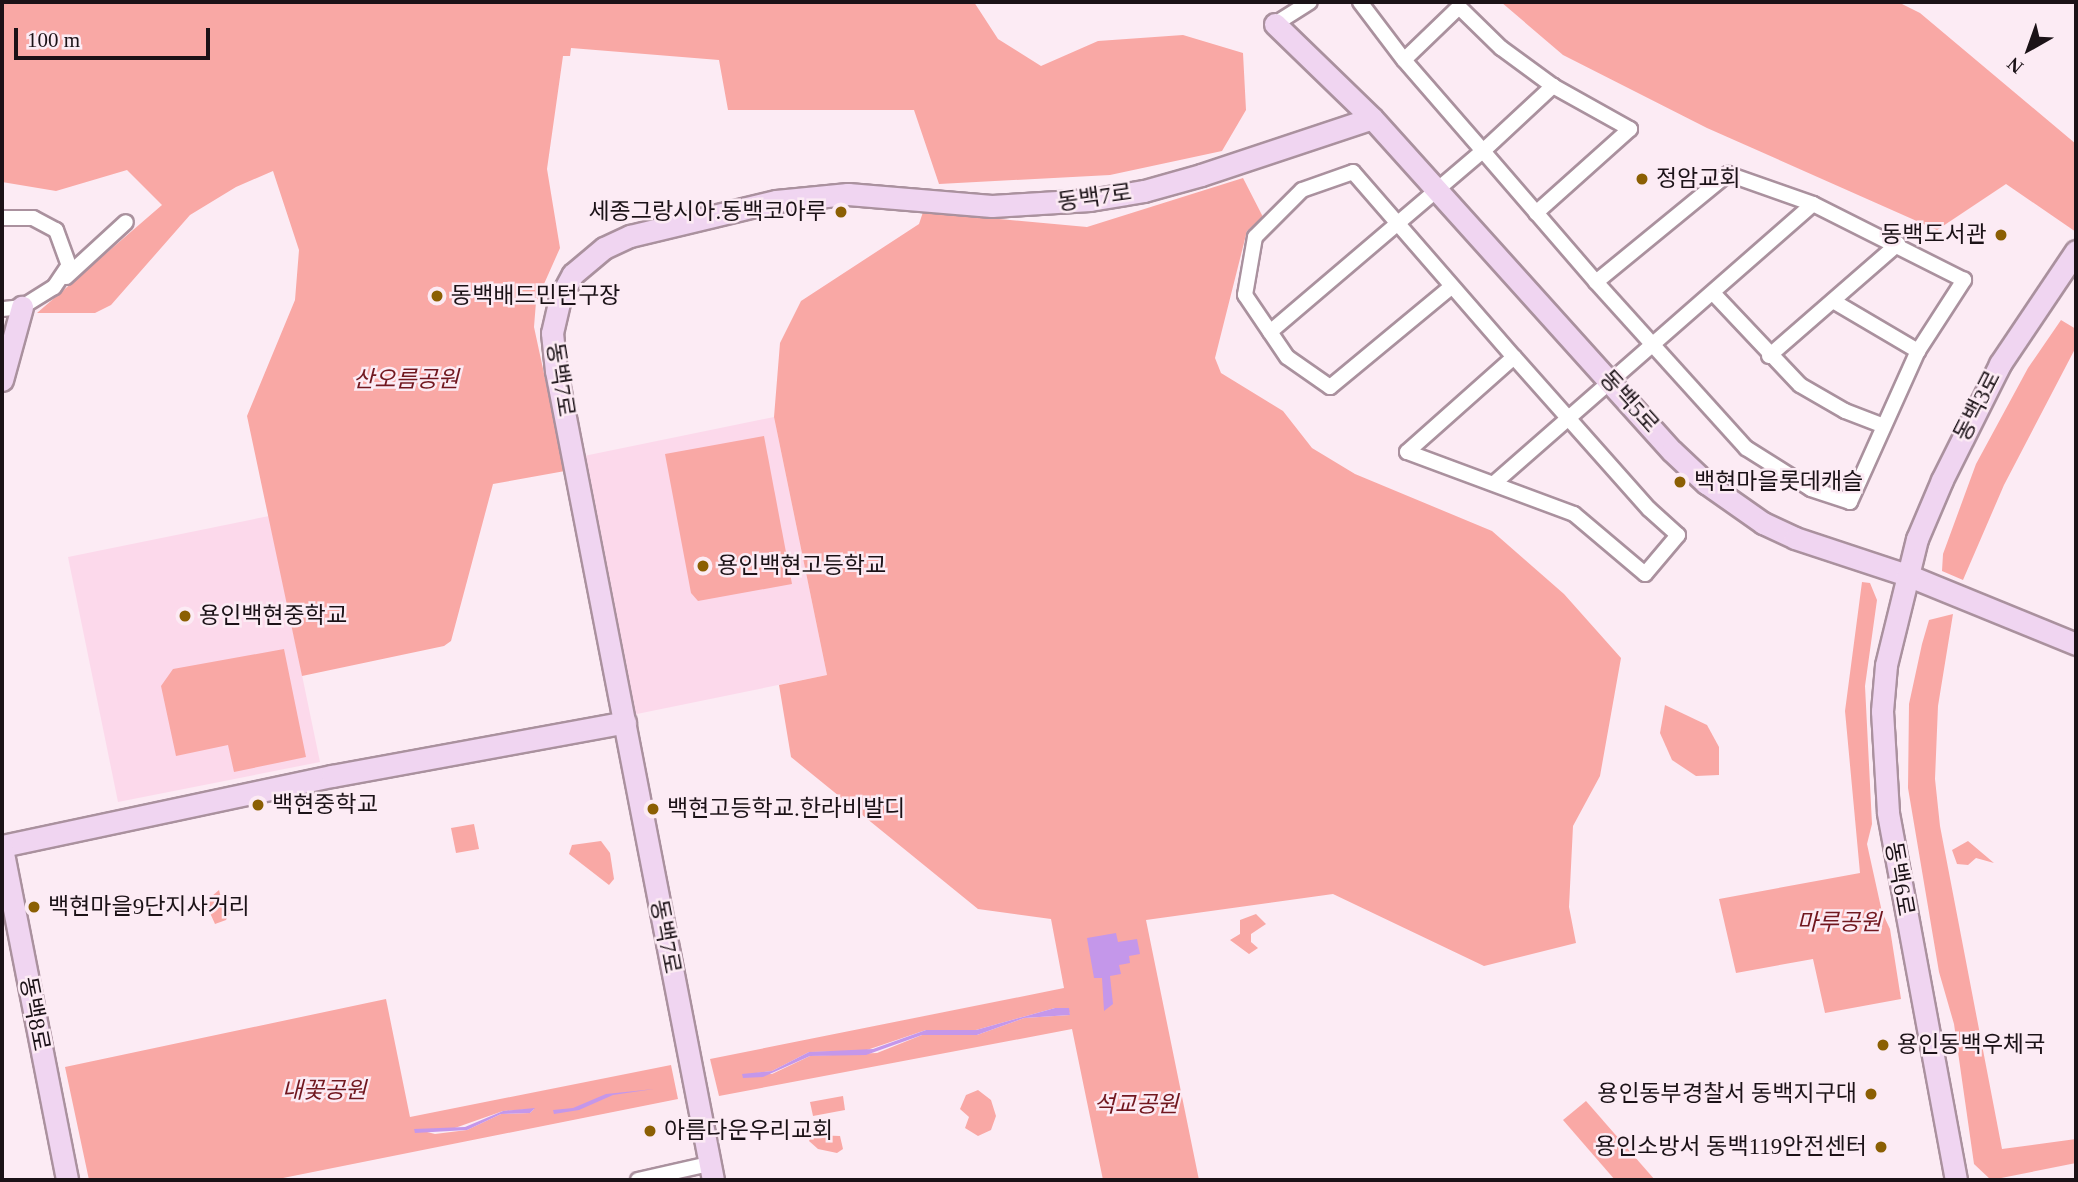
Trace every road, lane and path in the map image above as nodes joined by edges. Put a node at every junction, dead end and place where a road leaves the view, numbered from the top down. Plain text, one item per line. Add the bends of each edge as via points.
1 (1310, 2) edge
2 (1360, 2) edge
3 (1275, 24) joint
4 (1404, 60) junction
5 (1553, 86) junction
6 (1372, 118) junction
7 (1483, 151) junction
8 (1438, 190) junction
9 (1813, 204) junction
10 (1536, 213) junction
11 (2, 218) edge
12 (126, 222) dead end
13 (1399, 224) junction
14 (1898, 244) junction
15 (2076, 251) edge
16 (1595, 282) junction
17 (54, 287) junction
18 (1451, 287) junction
19 (1714, 294) junction
20 (1833, 300) junction
21 (12, 308) edge
22 (1270, 332) junction
23 (1651, 348) junction
24 (1918, 351) junction
25 (1769, 356) junction
26 (1514, 357) junction
27 (2, 380) edge
28 (1610, 381) junction
29 (1568, 419) junction
30 (1881, 425) junction
31 (1496, 482) junction
32 (1907, 575) junction
33 (2076, 644) edge
34 (625, 723) junction
35 (2, 847) edge
36 (711, 1172) edge
37 (67, 1180) edge
38 (638, 1180) edge
39 (1956, 1180) edge

1 - 3 street
2 - 4 street
3 - 6 street, 동백5로
4 - 5 street via 1459,7 1501,48
4 - 7 street
5 - 7 street
5 - 10 street via 1630,129
6 - 8 street, 동백5로
6 - 34 street, 동백7로 via 1144,191 1057,205 1004,206 898,195 776,201 630,236 579,267 560,298 552,334 555,365
7 - 8 street
7 - 10 street
8 - 13 street
8 - 28 street, 동백5로
9 - 14 street
9 - 16 street via 1728,174
9 - 19 street
10 - 16 street
11 - 17 street via 33,218 56,230 69,265
12 - 17 street
13 - 18 street
13 - 22 street
13 - 22 street via 1353,172 1301,190 1255,237 1245,295
14 - 20 street
14 - 24 street via 1964,280
15 - 32 street, 동백3로 via 2046,290 1980,400 1929,510
16 - 23 street
17 - 21 street
18 - 22 street via 1330,387 1287,357
18 - 26 street
19 - 23 street
19 - 25 street
20 - 24 street
20 - 25 street
21 - 27 street
23 - 28 street
23 - 30 street via 1746,448 1811,489 1850,502
24 - 30 street
25 - 30 street via 1800,385
26 - 29 street
26 - 31 street via 1408,452
28 - 29 street
28 - 32 street, 동백5로 via 1706,483 1763,523
29 - 31 street
29 - 31 street via 1678,535 1645,574 1574,514
32 - 33 street, 동백5로
32 - 39 street, 동백6로 via 1886,665 1883,760 1898,878
34 - 35 street via 332,776
34 - 36 street, 동백7로
35 - 37 street, 동백8로
36 - 38 street

